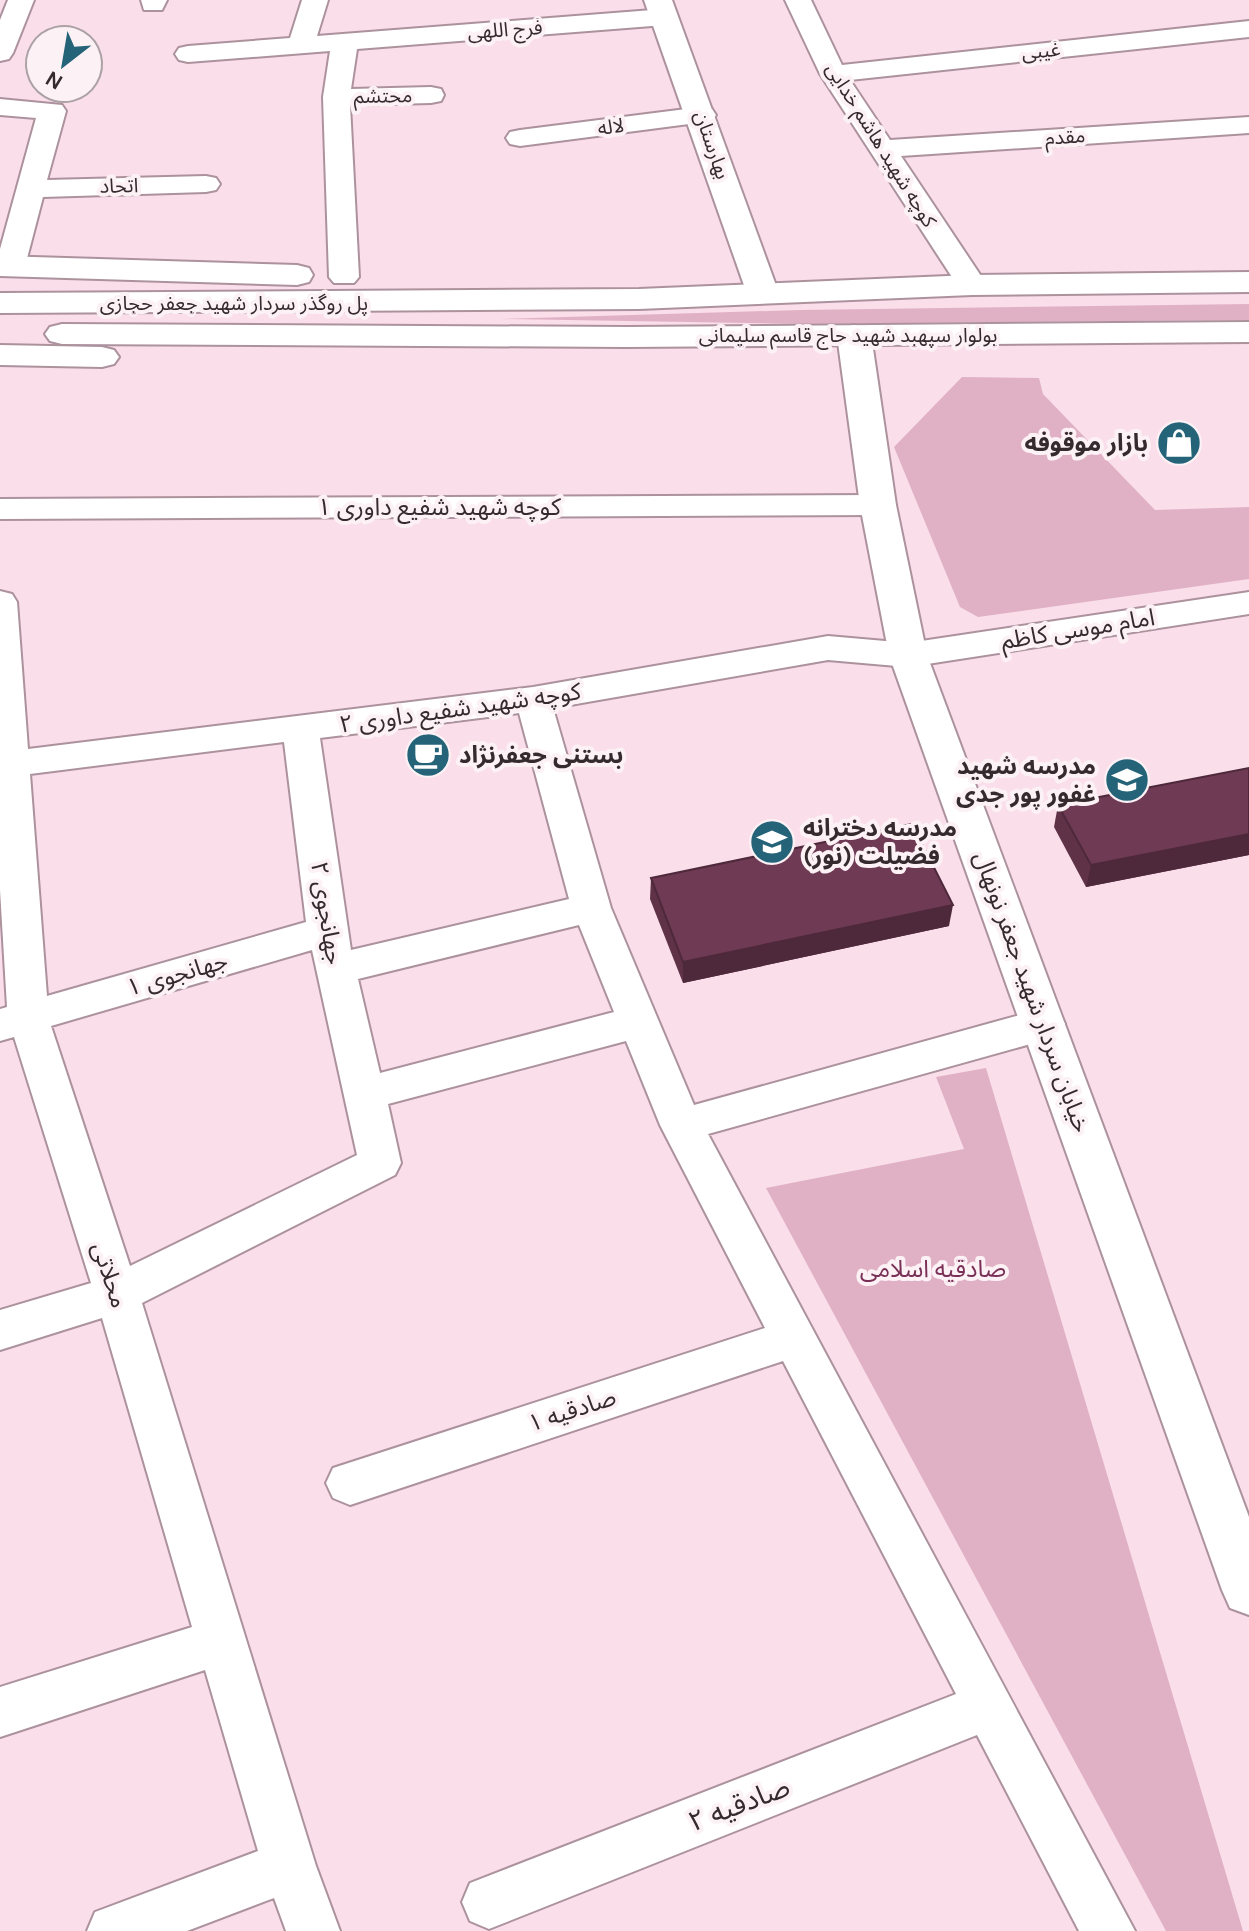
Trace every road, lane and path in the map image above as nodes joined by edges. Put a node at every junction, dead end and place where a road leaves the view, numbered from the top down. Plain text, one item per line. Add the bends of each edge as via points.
1 (21, 0) edge
2 (315, 0) edge
3 (798, 0) edge
4 (661, 9) edge
5 (1249, 29) edge
6 (345, 42) junction
7 (301, 46) junction
8 (0, 53) edge
9 (188, 54) dead end
10 (833, 74) junction
11 (431, 95) dead end
12 (336, 97) junction
13 (0, 107) edge
14 (702, 115) junction
15 (1249, 125) edge
16 (520, 138) dead end
17 (880, 149) junction
18 (206, 184) dead end
19 (31, 189) junction
20 (5, 266) edge
21 (344, 277) junction
22 (1249, 282) edge
23 (972, 285) junction
24 (762, 291) junction
25 (639, 299) junction
26 (469, 301) joint
27 (0, 303) edge
28 (1249, 332) edge
29 (0, 333) edge
30 (854, 335) junction
31 (446, 336) joint
32 (626, 337) junction
33 (0, 355) edge
34 (878, 505) junction
35 (0, 509) edge
36 (0, 602) edge
37 (1249, 603) edge
38 (908, 655) junction
39 (533, 699) junction
40 (301, 730) junction
41 (5, 768) edge
42 (591, 908) junction
43 (331, 950) junction
44 (14, 1021) edge
45 (638, 1022) junction
46 (1045, 1024) junction
47 (364, 1094) junction
48 (681, 1125) junction
49 (117, 1294) junction
50 (0, 1330) edge
51 (794, 1338) junction
52 (350, 1483) dead end
53 (1249, 1590) edge
54 (222, 1641) junction
55 (988, 1706) junction
56 (0, 1712) edge
57 (289, 1866) junction
58 (489, 1902) dead end
59 (114, 1931) edge
60 (313, 1931) edge
61 (1108, 1931) edge

1 - 8 street
2 - 7 street
3 - 10 street, کوچه شهید هاشم خدایی
4 - 6 street, فرج اللهی
4 - 14 main road, بهارستان
5 - 10 street, غیبی
6 - 7 street, فرج اللهی
6 - 12 street
7 - 9 street, فرج اللهی
10 - 17 street, کوچه شهید هاشم خدایی
11 - 12 street, محتشم
12 - 21 street
13 - 19 street via 52,111
14 - 16 street, لاله
14 - 24 main road, بهارستان
15 - 17 street, مقدم
17 - 23 street, کوچه شهید هاشم خدایی
18 - 19 street, اتحاد
19 - 20 street
20 - 21 main road
21 - 25 main road
22 - 23 main road, بولوار سپهبد شهید حاج قاسم سلیمانی
23 - 24 main road, بولوار سپهبد شهید حاج قاسم سلیمانی
24 - 25 main road, بولوار سپهبد شهید حاج قاسم سلیمانی
25 - 26 main road, بولوار سپهبد شهید حاج قاسم سلیمانی
26 - 27 main road, پل روگذر سردار شهید جعفر حجازی
28 - 30 main road, بولوار سپهبد شهید حاج قاسم سلیمانی
29 - 31 main road, پل روگذر سردار شهید جعفر حجازی
30 - 32 main road, بولوار سپهبد شهید حاج قاسم سلیمانی
30 - 34 main road, خیابان سردار شهید جعفر نونهال
31 - 32 main road, بولوار سپهبد شهید حاج قاسم سلیمانی
32 - 33 main road via 414,358
34 - 35 street, کوچه شهید شفیع داوری ۱
34 - 38 main road, خیابان سردار شهید جعفر نونهال
36 - 41 street, محلاتی
37 - 38 street, امام موسی کاظم
38 - 39 street, کوچه شهید شفیع داوری ۲ via 828,648
38 - 46 main road, خیابان سردار شهید جعفر نونهال
39 - 40 street, کوچه شهید شفیع داوری ۲
39 - 42 street
40 - 41 street, کوچه شهید شفیع داوری ۲
40 - 43 street, جهانجوی ۲
41 - 44 street, محلاتی
42 - 43 street, جهانجوی ۱
42 - 45 street
43 - 44 street, جهانجوی ۱
43 - 47 street, جهانجوی ۲
44 - 49 street, محلاتی
45 - 47 street
45 - 48 street
46 - 48 street
46 - 53 main road, خیابان سردار شهید جعفر نونهال
47 - 49 street, جهانجوی ۲ via 380,1163
48 - 51 street
49 - 50 street
49 - 54 street, محلاتی
51 - 52 street, صادقیه ۱
51 - 55 street
54 - 56 street
54 - 57 street, محلاتی
55 - 58 street, صادقیه ۲
55 - 61 street
57 - 59 street
57 - 60 street, محلاتی

